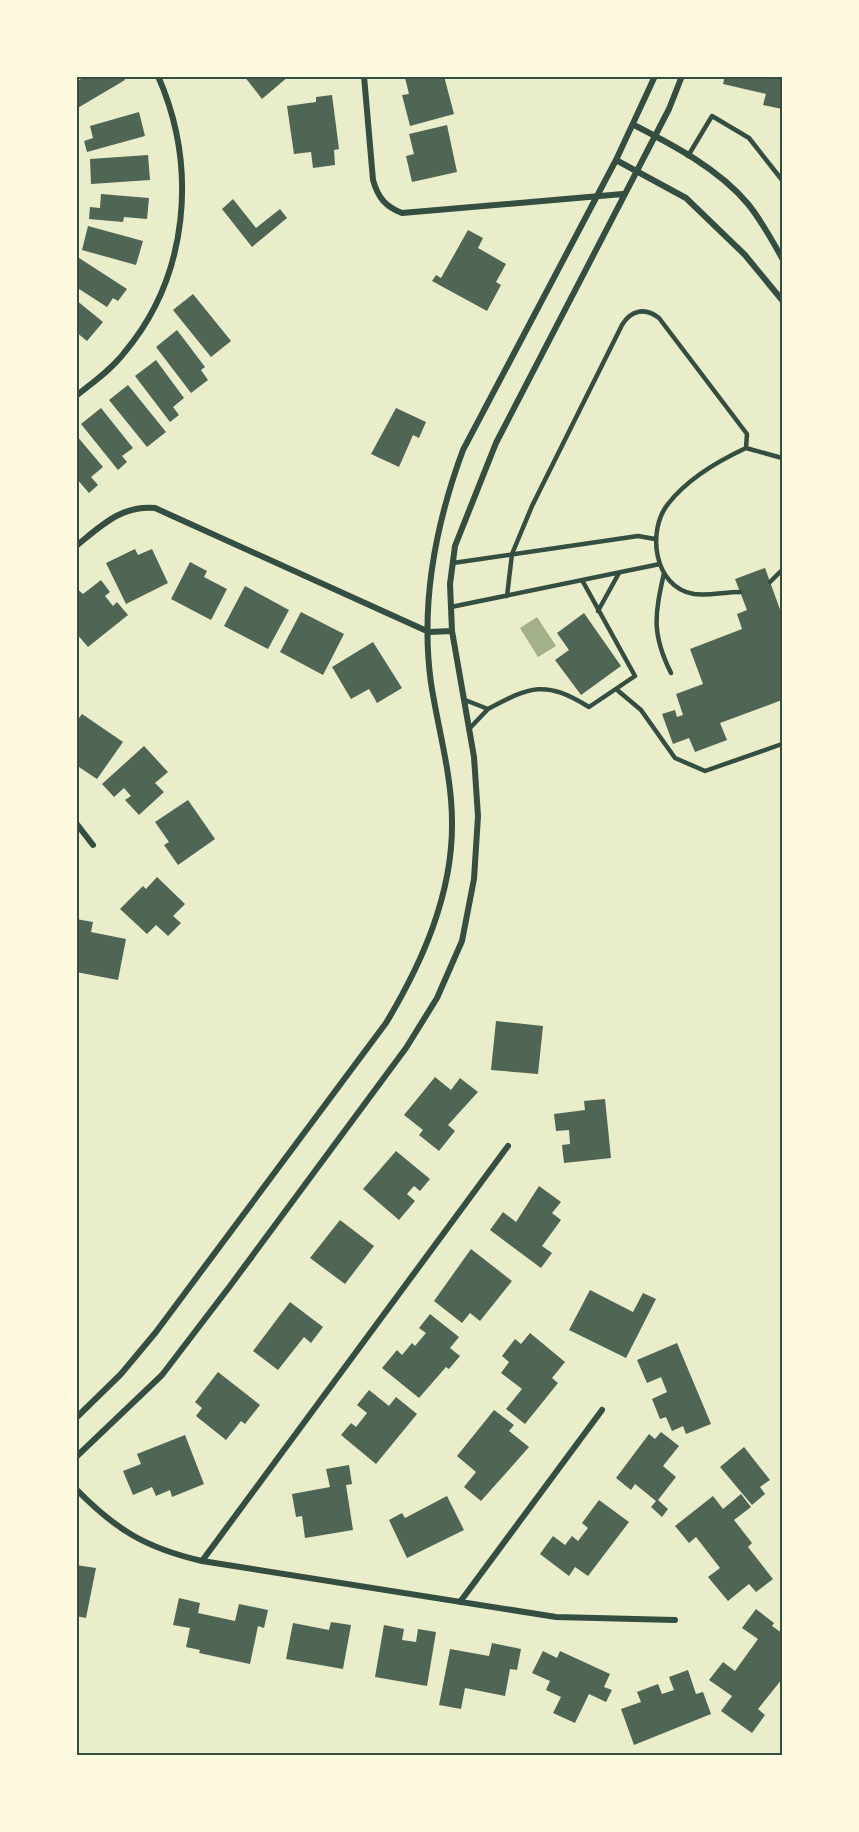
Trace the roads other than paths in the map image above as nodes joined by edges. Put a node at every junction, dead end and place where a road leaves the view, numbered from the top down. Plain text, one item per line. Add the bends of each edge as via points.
1 (158, 76) edge
2 (364, 76) edge
3 (655, 76) edge
4 (682, 76) edge
5 (634, 125) junction
6 (655, 136) junction
7 (688, 156) junction
8 (616, 160) junction
9 (636, 172) junction
10 (783, 180) edge
11 (623, 194) junction
12 (598, 195) junction
13 (783, 258) edge
14 (783, 300) edge
15 (76, 396) edge
16 (746, 448) junction
17 (783, 458) edge
18 (655, 539) junction
19 (76, 546) edge
20 (512, 554) junction
21 (453, 563) junction
22 (660, 564) junction
23 (783, 570) edge
24 (618, 573) junction
25 (664, 573) junction
26 (582, 580) junction
27 (770, 582) dead end
28 (740, 592) dead end
29 (507, 596) junction
30 (451, 607) junction
31 (598, 611) junction
32 (452, 631) junction
33 (429, 632) junction
34 (671, 673) dead end
35 (616, 689) junction
36 (465, 700) junction
37 (488, 709) junction
38 (470, 728) junction
39 (783, 744) edge
40 (76, 823) edge
41 (93, 845) dead end
42 (508, 1146) dead end
43 (602, 1410) dead end
44 (76, 1418) edge
45 (76, 1457) edge
46 (76, 1488) edge
47 (202, 1562) junction
48 (460, 1602) junction
49 (675, 1620) dead end

1 - 15 street via 172,117 183,180 176,250 146,324 118,360
2 - 12 street via 373,180 376,192 392,209 402,213
3 - 5 street
4 - 6 street
5 - 6 street
5 - 8 street
6 - 7 street
6 - 9 street
7 - 10 lane via 712,116 749,138
7 - 13 street via 748,203
8 - 9 street
8 - 12 street
9 - 11 street
9 - 14 street via 686,198 745,255
11 - 12 street
11 - 21 street via 496,443 455,546
12 - 33 street via 463,450 446,497 436,543
16 - 17 lane
16 - 18 lane via 721,460 681,490 658,521
16 - 20 lane via 747,434 659,318 646,311 632,314 622,325 537,495
18 - 20 lane via 638,536
18 - 22 lane
19 - 33 street via 118,513 154,508
20 - 21 lane
20 - 29 lane
21 - 30 street
22 - 24 lane
22 - 25 lane
23 - 27 lane
24 - 26 lane
24 - 31 lane
25 - 28 lane via 692,594
25 - 34 lane via 655,615 661,652
26 - 29 lane
26 - 31 lane
29 - 30 lane
30 - 32 street
31 - 35 lane via 635,676
32 - 33 street
32 - 36 street
33 - 44 street via 431,681 452,823 446,878 432,932 411,982 386,1023 156,1332
35 - 37 lane via 589,706 540,687 525,690
35 - 39 lane via 641,710 675,758 705,771
36 - 37 lane
36 - 38 street
37 - 38 lane
38 - 45 street via 478,816 474,879 462,941 437,998 406,1048 162,1375
40 - 41 street
42 - 47 street
43 - 48 street
46 - 47 street via 120,1529 142,1543
47 - 48 street
48 - 49 street via 556,1617

